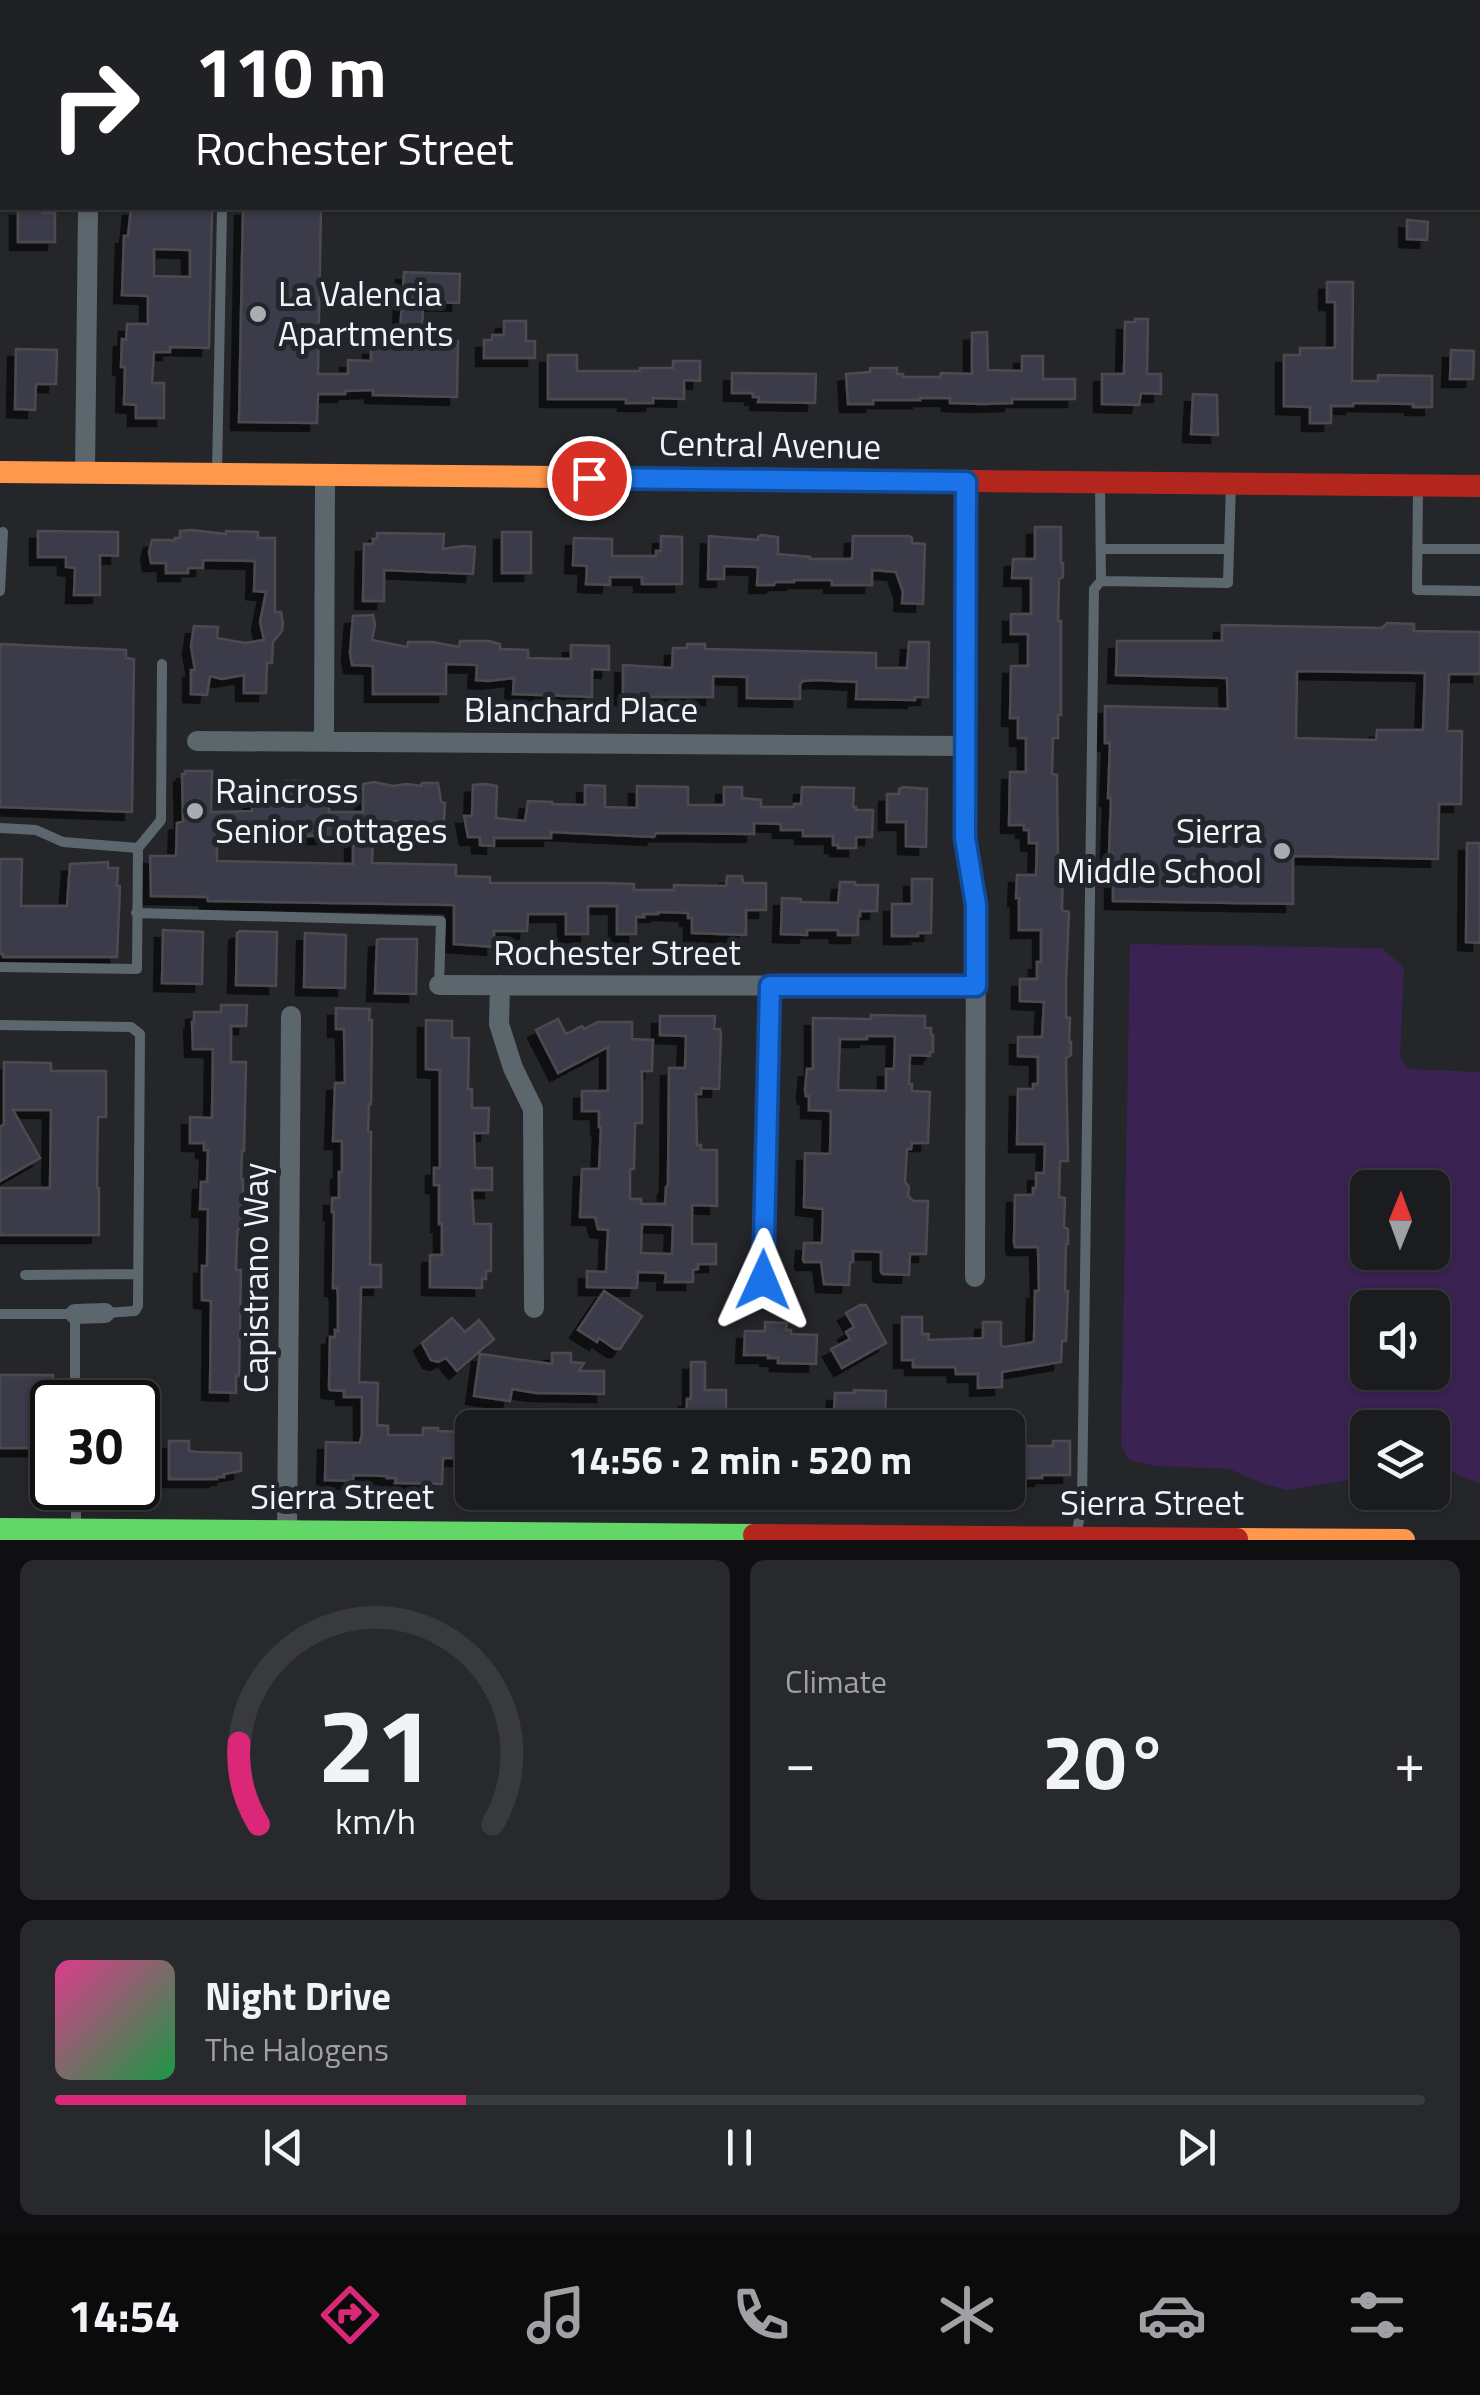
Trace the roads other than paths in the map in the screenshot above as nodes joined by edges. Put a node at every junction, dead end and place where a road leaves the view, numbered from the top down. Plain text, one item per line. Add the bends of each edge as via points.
1 (88, 210) edge
2 (222, 210) edge
3 (0, 472) edge
4 (84, 473) junction
5 (217, 474) junction
6 (326, 476) junction
7 (966, 482) junction
8 (1100, 483) junction
9 (1231, 484) junction
10 (1418, 486) junction
11 (1480, 486) edge
12 (3, 532) dead end
13 (1100, 548) junction
14 (1229, 549) junction
15 (1480, 549) edge
16 (1417, 550) junction
17 (1101, 581) junction
18 (1480, 591) edge
19 (0, 592) edge
20 (162, 664) dead end
21 (197, 740) dead end
22 (324, 740) junction
23 (964, 746) junction
24 (0, 828) edge
25 (138, 848) junction
26 (136, 914) junction
27 (0, 967) edge
28 (500, 985) junction
29 (439, 986) joint
30 (770, 986) junction
31 (976, 986) junction
32 (291, 1016) dead end
33 (0, 1025) edge
34 (138, 1274) junction
35 (25, 1276) dead end
36 (974, 1277) dead end
37 (763, 1280) dead end
38 (534, 1308) dead end
39 (105, 1313) joint
40 (0, 1314) edge
41 (75, 1314) junction
42 (76, 1380) edge
43 (76, 1510) edge
44 (0, 1529) edge
45 (76, 1530) junction
46 (287, 1536) edge
47 (545, 1537) edge
48 (810, 1538) edge
49 (1076, 1539) edge
50 (1318, 1540) edge
51 (1404, 1540) edge

1 - 4 street
2 - 5 lane
3 - 4 main road, Central Avenue
4 - 5 main road, Central Avenue
5 - 6 main road, Central Avenue
6 - 7 main road, Central Avenue
6 - 22 street
7 - 8 main road, Central Avenue
7 - 23 street
8 - 9 main road, Central Avenue
8 - 13 lane
9 - 10 main road, Central Avenue
9 - 14 lane
10 - 11 main road, Central Avenue
10 - 16 lane
12 - 19 lane
13 - 14 lane
13 - 17 lane
14 - 17 lane via 1228,583
15 - 16 lane
16 - 18 lane via 1417,590
17 - 49 lane via 1094,588 1082,1504
20 - 25 lane via 162,820
21 - 22 street, Blanchard Place
22 - 23 street, Blanchard Place
23 - 31 street
24 - 25 lane
25 - 26 lane
26 - 27 lane via 136,968
26 - 29 lane via 441,921
28 - 29 street, Rochester Street
28 - 30 street, Rochester Street
28 - 38 street via 499,1024 533,1109
30 - 31 street, Rochester Street
30 - 37 street
31 - 36 street
32 - 46 street, Capistrano Way
33 - 34 lane via 132,1026 140,1034
34 - 35 lane
34 - 39 lane via 135,1312
39 - 41 street
40 - 41 lane
41 - 42 lane
43 - 45 lane
44 - 45 main road, Sierra Street
45 - 46 main road, Sierra Street
46 - 47 main road, Sierra Street
47 - 48 main road, Sierra Street
48 - 49 main road, Sierra Street
49 - 50 main road, Sierra Street
50 - 51 main road, Sierra Street

